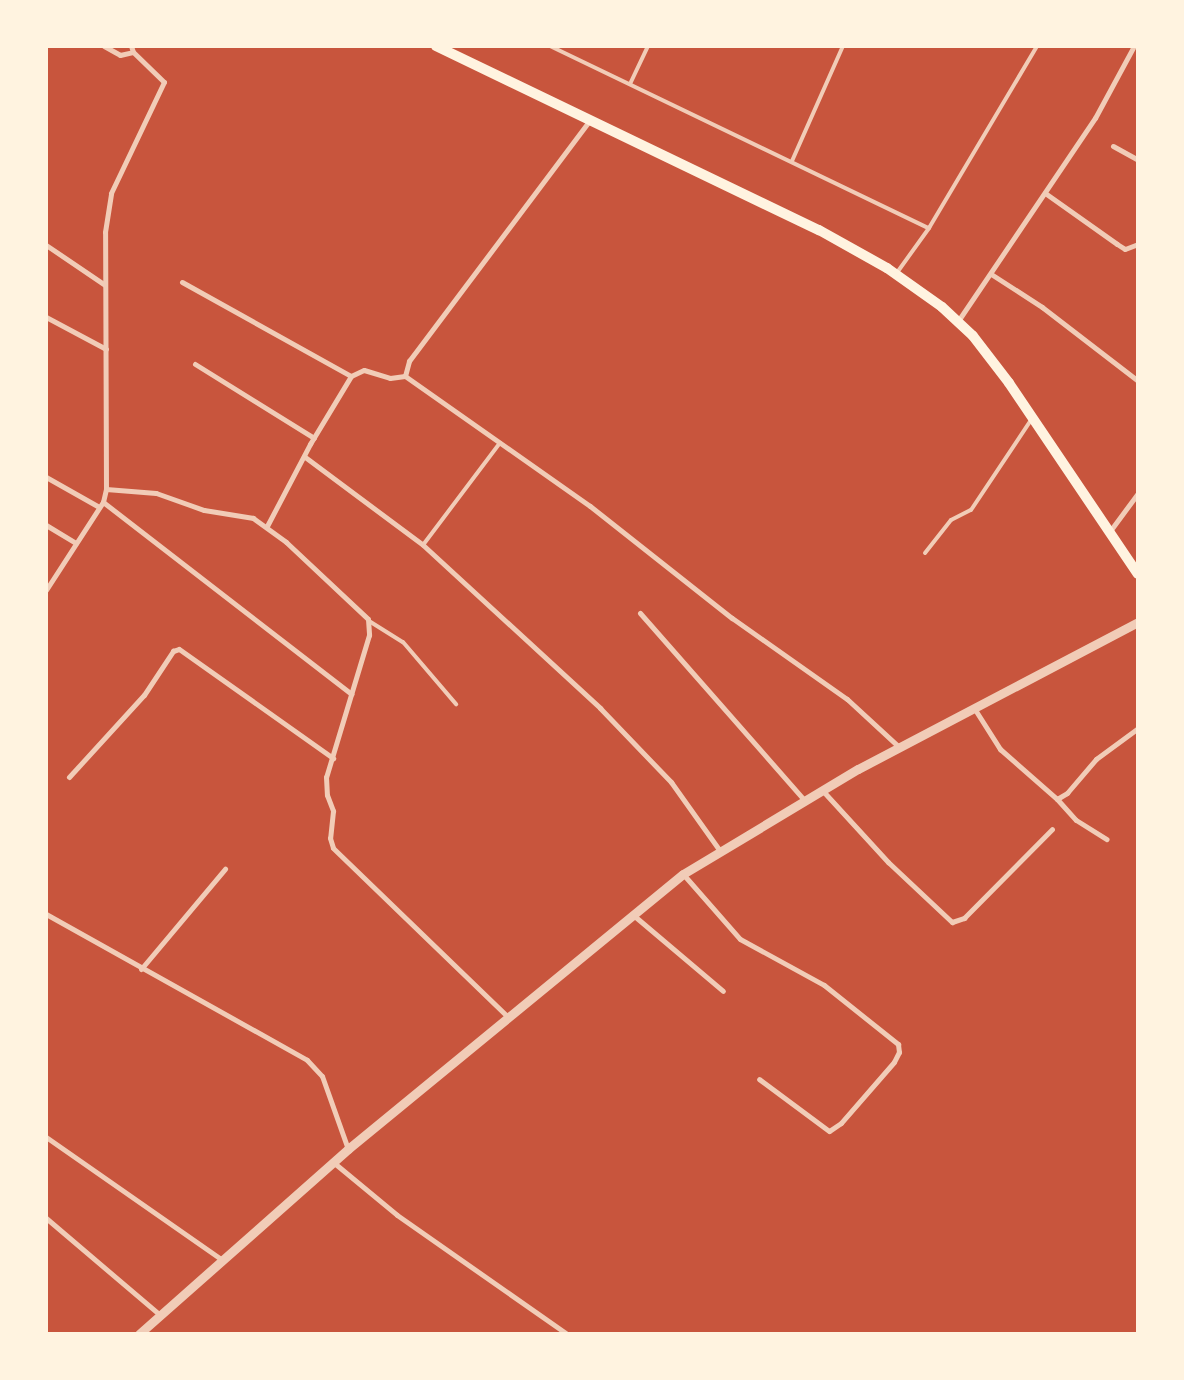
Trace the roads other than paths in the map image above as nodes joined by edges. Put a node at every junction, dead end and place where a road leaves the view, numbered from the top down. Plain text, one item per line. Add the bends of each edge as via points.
1 (104, 46) edge
2 (131, 46) edge
3 (436, 46) edge
4 (550, 46) edge
5 (648, 46) edge
6 (843, 46) edge
7 (1037, 46) edge
8 (1134, 46) edge
9 (133, 52) junction
10 (630, 84) junction
11 (590, 120) junction
12 (1113, 146) dead end
13 (1138, 160) edge
14 (792, 161) junction
15 (1045, 193) junction
16 (929, 228) junction
17 (1138, 244) edge
18 (46, 245) edge
19 (896, 274) junction
20 (991, 274) junction
21 (182, 282) dead end
22 (106, 285) junction
23 (46, 317) edge
24 (958, 322) junction
25 (106, 350) junction
26 (195, 364) dead end
27 (351, 376) junction
28 (405, 376) junction
29 (1138, 381) edge
30 (1032, 418) junction
31 (314, 438) junction
32 (500, 442) junction
33 (305, 457) junction
34 (46, 477) edge
35 (106, 490) junction
36 (1138, 493) edge
37 (101, 504) junction
38 (46, 526) edge
39 (267, 526) junction
40 (1109, 532) junction
41 (76, 543) junction
42 (423, 546) junction
43 (925, 553) dead end
44 (1138, 574) edge
45 (46, 590) edge
46 (640, 612) dead end
47 (370, 621) junction
48 (1138, 622) edge
49 (351, 694) junction
50 (456, 704) dead end
51 (974, 708) junction
52 (1138, 728) edge
53 (899, 747) junction
54 (334, 758) junction
55 (69, 777) dead end
56 (822, 790) junction
57 (804, 800) junction
58 (1057, 800) junction
59 (1052, 829) dead end
60 (1106, 839) dead end
61 (720, 851) junction
62 (225, 869) dead end
63 (683, 874) junction
64 (46, 914) edge
65 (632, 914) junction
66 (140, 969) junction
67 (722, 991) dead end
68 (508, 1016) junction
69 (759, 1079) dead end
70 (46, 1138) edge
71 (348, 1149) junction
72 (333, 1162) junction
73 (46, 1218) edge
74 (222, 1260) junction
75 (160, 1315) junction
76 (139, 1334) edge
77 (567, 1334) edge

1 - 9 street via 120,55
2 - 9 street
3 - 11 main road
4 - 10 lane
5 - 10 lane
6 - 14 lane
7 - 16 lane
8 - 15 street via 1095,118
9 - 22 street via 164,82 111,193 105,232
10 - 14 lane
11 - 19 main road via 819,230
11 - 28 street via 409,361
12 - 13 street
14 - 16 lane
15 - 17 street via 1125,249
15 - 20 street
16 - 19 lane
18 - 22 street
19 - 24 main road
20 - 24 street
20 - 29 street via 1042,307
21 - 27 street
22 - 25 street
23 - 25 street
24 - 30 main road via 974,336
25 - 35 street
26 - 31 street
27 - 28 street via 364,370 390,378
27 - 31 street
28 - 32 street
30 - 40 main road
30 - 43 lane via 971,510 951,520
31 - 33 street
32 - 42 lane
32 - 53 street via 590,506 732,618 847,699
33 - 39 street
33 - 42 street
34 - 37 street
35 - 37 street
35 - 39 street via 156,493 204,510 253,518
36 - 40 street
37 - 41 street
37 - 49 street
38 - 41 street
39 - 47 street
40 - 44 main road
41 - 45 street
42 - 61 street via 600,708 671,782
46 - 57 street
47 - 49 street via 369,635
47 - 50 lane via 403,642
48 - 51 street
49 - 54 street
51 - 53 street
51 - 58 street via 1000,749
52 - 58 street via 1096,759 1067,794
53 - 56 street
54 - 55 street via 178,649 144,694
54 - 68 street via 326,785 333,812 330,838 333,848
56 - 57 street
56 - 59 street via 888,862 952,922 964,918
57 - 61 street
58 - 60 street via 1082,825
61 - 63 street
62 - 66 street
63 - 65 street
63 - 69 street via 740,940 824,985 898,1044 899,1052 894,1062 841,1123 829,1131
64 - 66 street
65 - 67 street
65 - 68 street
66 - 71 street via 307,1060 322,1076
68 - 71 street
70 - 74 street
71 - 72 street
72 - 74 street
72 - 77 street via 397,1215
73 - 75 street
74 - 75 street
75 - 76 street

